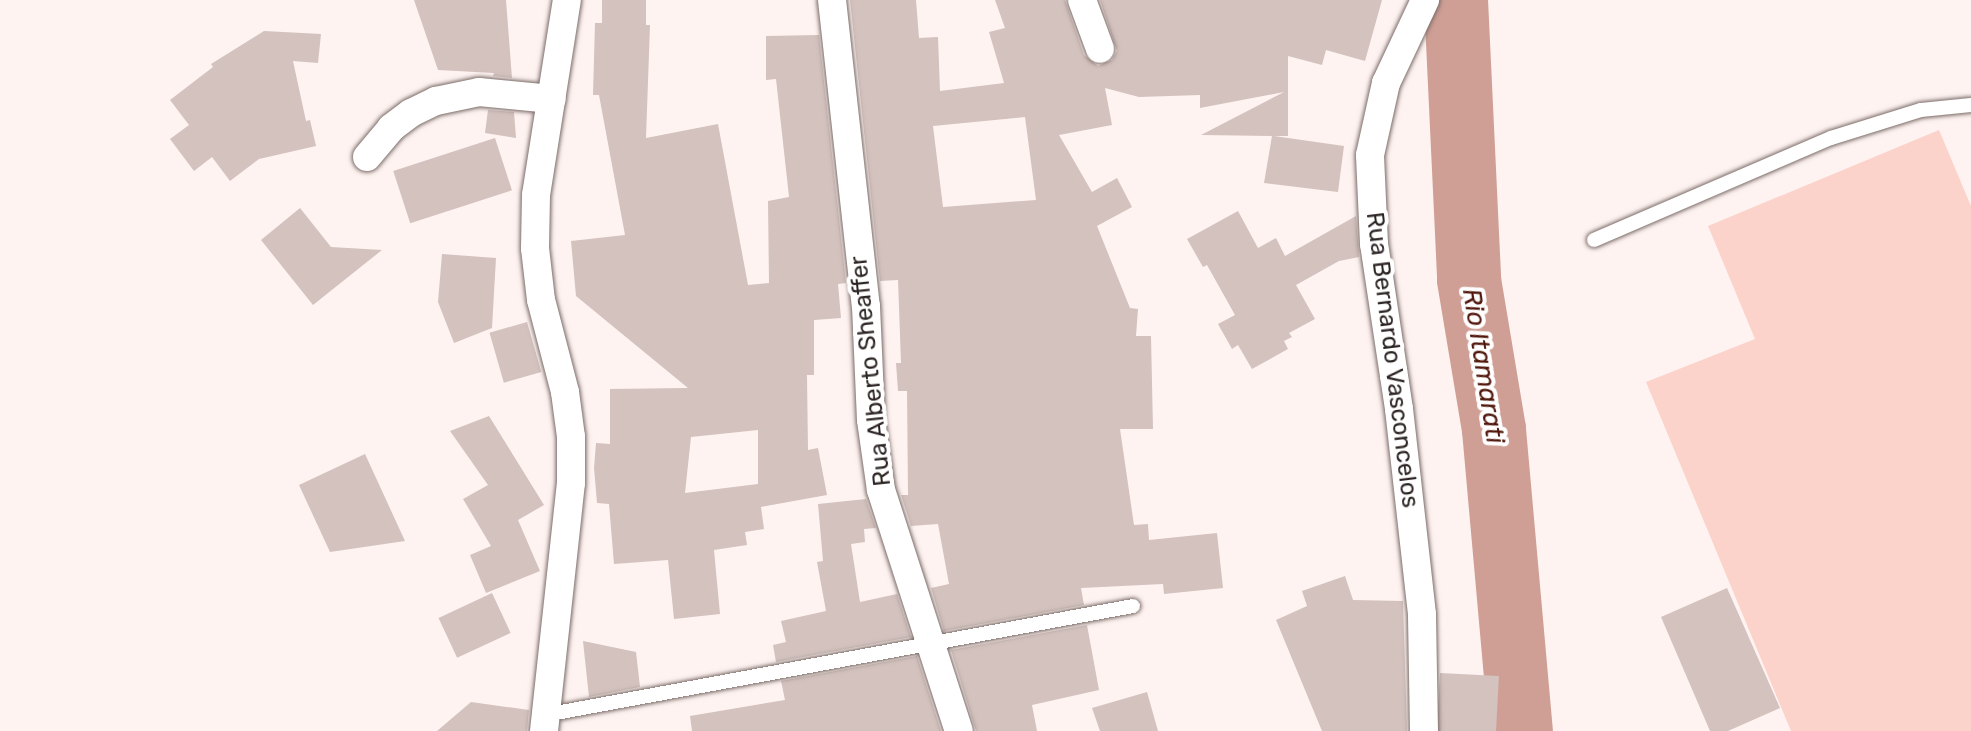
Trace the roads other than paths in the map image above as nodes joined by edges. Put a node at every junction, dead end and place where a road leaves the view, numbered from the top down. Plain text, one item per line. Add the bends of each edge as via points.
1 (567, 0) edge
2 (832, 0) edge
3 (1082, 0) edge
4 (1425, 0) edge
5 (1100, 49) dead end
6 (552, 99) junction
7 (1971, 105) edge
8 (367, 157) dead end
9 (1594, 240) dead end
10 (1133, 606) dead end
11 (932, 645) junction
12 (544, 723) edge
13 (959, 731) edge
14 (1424, 731) edge

1 - 6 street
2 - 11 street, Rua Alberto Sheaffer via 881,490
3 - 5 street
4 - 14 street, Rua Bernardo Vasconcelos via 1386,83 1370,155 1374,244 1422,614
6 - 8 street via 479,92 436,101 391,128
6 - 12 street via 536,195 535,248 541,300 565,392 571,483
7 - 9 lane via 1921,110 1868,125
10 - 11 lane
11 - 12 lane
11 - 13 street, Rua Alberto Sheaffer

